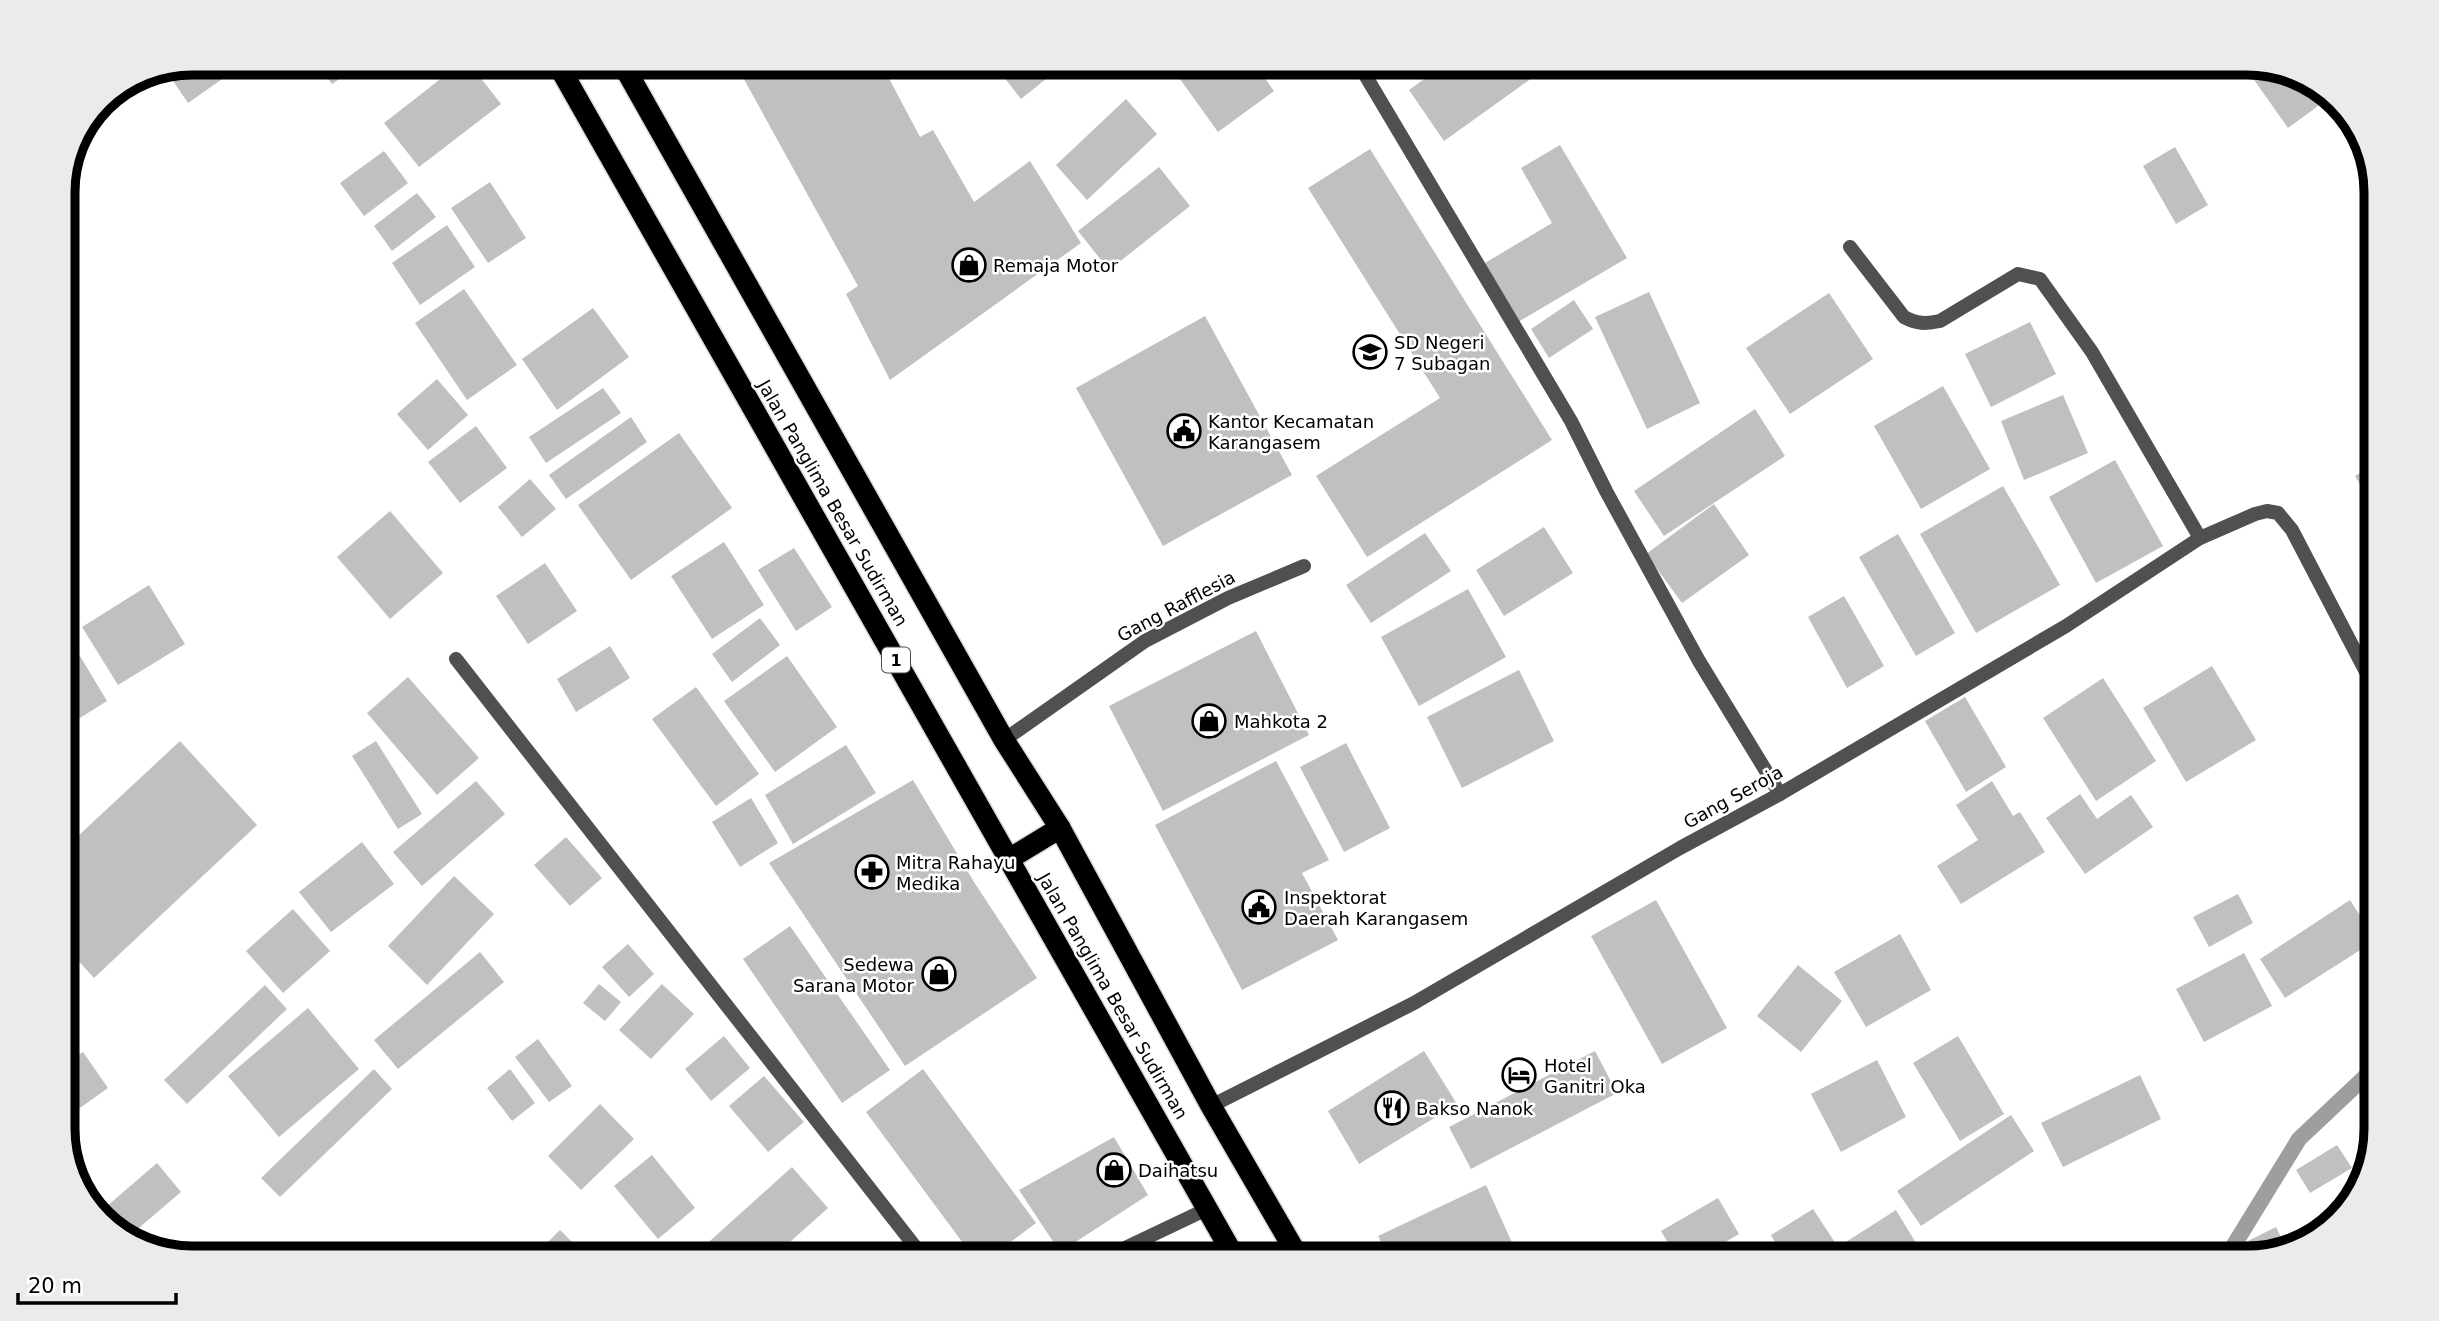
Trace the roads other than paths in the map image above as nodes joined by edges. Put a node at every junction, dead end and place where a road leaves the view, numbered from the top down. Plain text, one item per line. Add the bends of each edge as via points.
1 (564, 75) edge
2 (629, 75) edge
3 (1365, 75) edge
4 (1850, 247) dead end
5 (2200, 538) junction
6 (1304, 566) dead end
7 (456, 659) dead end
8 (2364, 667) edge
9 (1004, 740) junction
10 (1780, 794) junction
11 (1060, 828) junction
12 (1009, 859) junction
13 (1211, 1106) junction
14 (1208, 1209) junction
15 (915, 1246) edge
16 (1129, 1246) edge
17 (1228, 1246) edge
18 (1293, 1246) edge

1 - 12 highway, Jalan Panglima Besar Sudirman / 1
2 - 9 highway, Jalan Panglima Besar Sudirman
3 - 10 street via 1571,421 1699,661
4 - 5 street via 1904,317 1914,323 1940,321 2018,274 2040,279 2092,352
5 - 8 street, Gang Seroja via 2255,514 2278,513 2292,530
5 - 10 street, Gang Seroja via 2054,633
6 - 9 street, Gang Rafflesia via 1145,640
7 - 15 street
9 - 11 highway, Jalan Panglima Besar Sudirman
10 - 13 street, Gang Seroja via 1414,1003
11 - 12 highway
11 - 13 highway, Jalan Panglima Besar Sudirman
12 - 14 highway, Jalan Panglima Besar Sudirman / 1
13 - 18 highway, Jalan Panglima Besar Sudirman
14 - 16 street
14 - 17 highway, Jalan Panglima Besar Sudirman / 1

